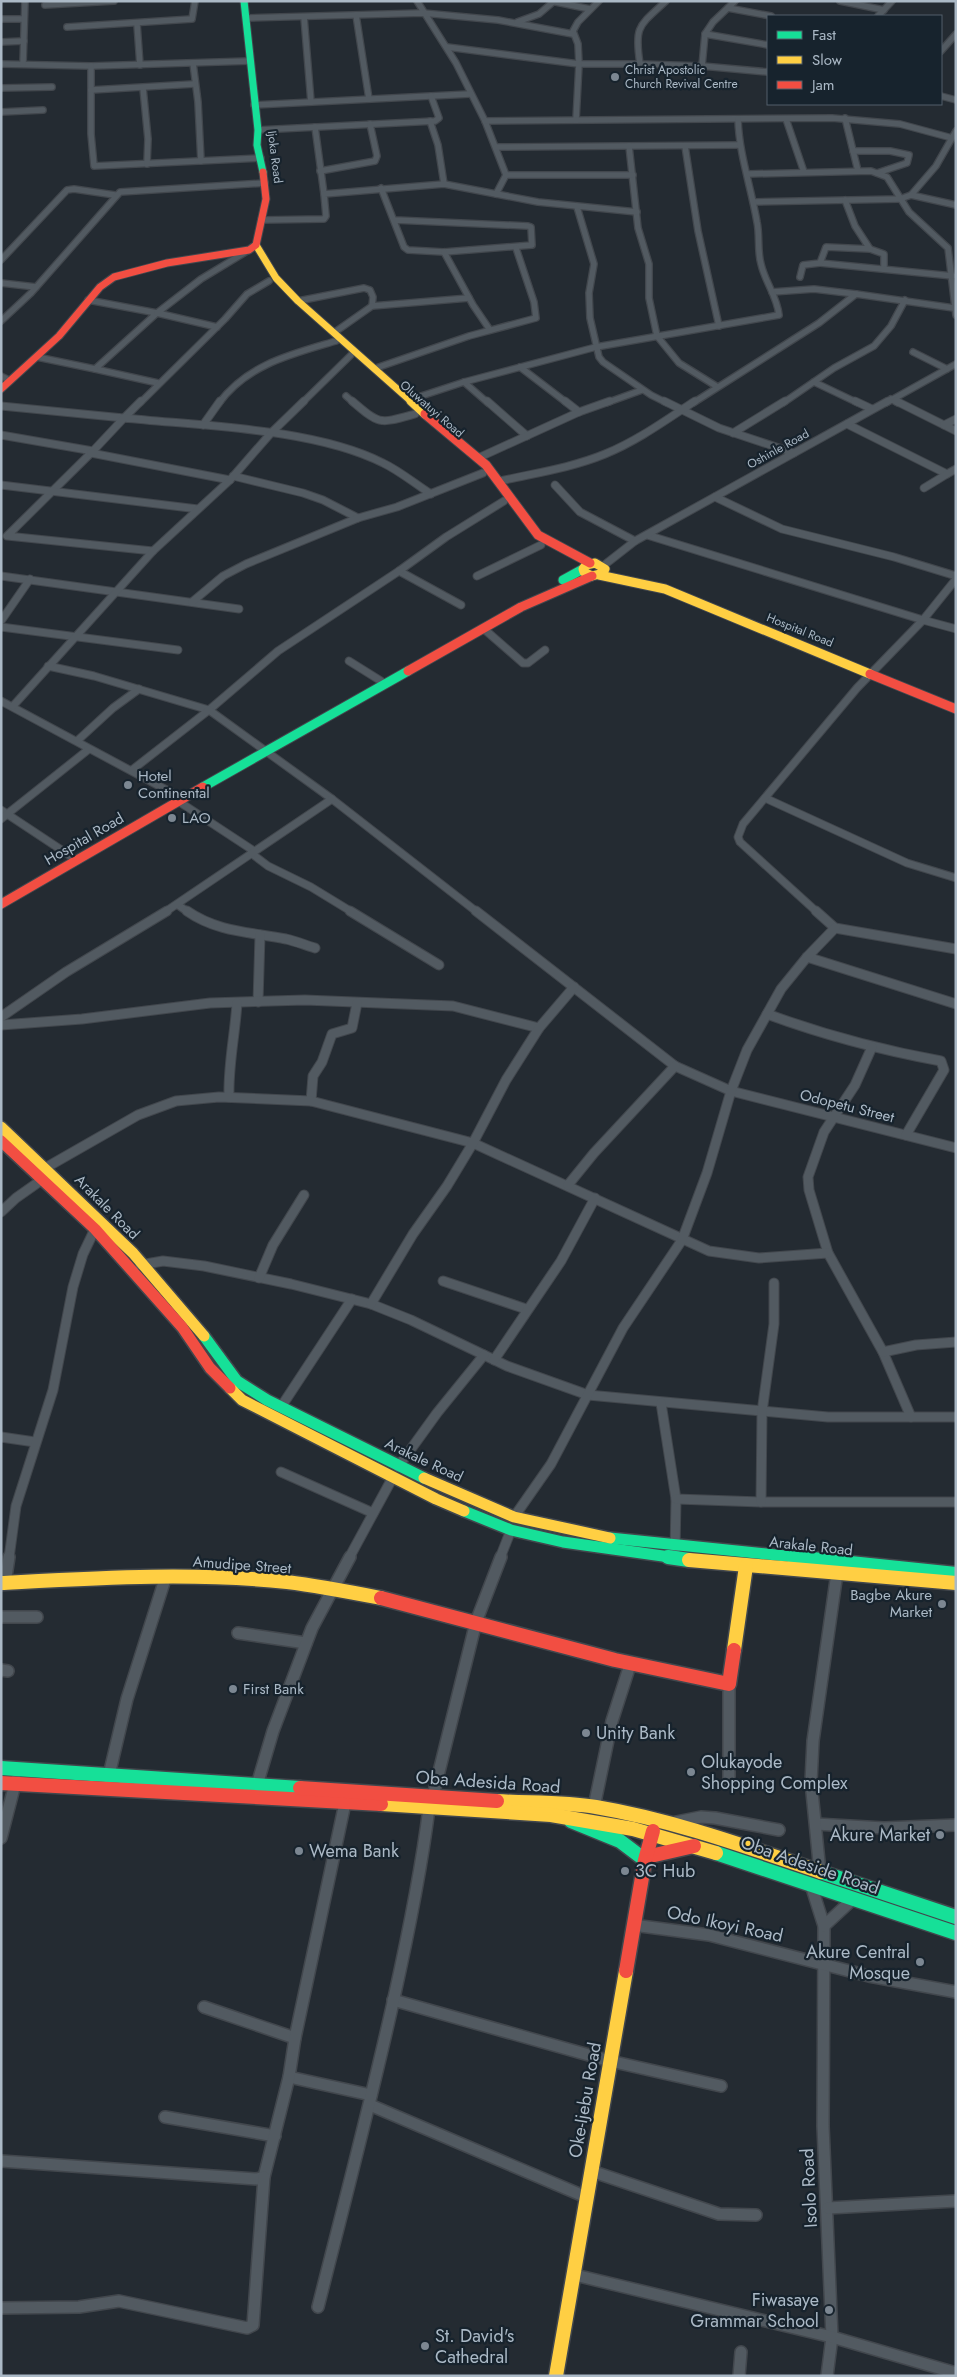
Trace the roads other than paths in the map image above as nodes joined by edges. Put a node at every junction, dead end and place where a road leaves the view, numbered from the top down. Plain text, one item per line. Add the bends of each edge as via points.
1 (25, 1) edge
2 (114, 1) edge
3 (195, 1) edge
4 (244, 1) edge
5 (418, 1) edge
6 (599, 1) edge
7 (666, 1) edge
8 (735, 1) edge
9 (840, 1) edge
10 (892, 1) edge
11 (552, 2) edge
12 (45, 5) dead end
13 (569, 6) junction
14 (728, 8) junction
15 (590, 9) junction
16 (884, 10) junction
17 (542, 11) junction
18 (423, 13) junction
19 (356, 15) junction
20 (767, 15) edge
21 (879, 15) edge
22 (304, 16) junction
23 (530, 17) junction
24 (246, 18) junction
25 (1, 19) edge
26 (23, 19) junction
27 (515, 23) junction
28 (137, 24) junction
29 (67, 27) dead end
30 (541, 28) junction
31 (573, 34) junction
32 (705, 34) junction
33 (956, 34) edge
34 (24, 41) junction
35 (1, 42) edge
36 (767, 45) edge
37 (447, 46) junction
38 (942, 50) edge
39 (250, 61) junction
40 (193, 63) junction
41 (2, 64) edge
42 (23, 64) junction
43 (579, 64) junction
44 (640, 64) junction
45 (140, 65) junction
46 (91, 66) junction
47 (702, 66) junction
48 (1, 71) edge
49 (767, 72) edge
50 (194, 84) junction
51 (52, 86) dead end
52 (1, 88) edge
53 (143, 88) junction
54 (91, 90) junction
55 (470, 94) junction
56 (431, 96) junction
57 (942, 96) edge
58 (369, 99) junction
59 (254, 100) junction
60 (956, 100) edge
61 (311, 102) junction
62 (43, 110) dead end
63 (1, 112) edge
64 (845, 118) junction
65 (738, 119) junction
66 (786, 119) junction
67 (576, 120) junction
68 (430, 121) junction
69 (485, 121) junction
70 (370, 124) junction
71 (315, 127) junction
72 (258, 130) junction
73 (956, 131) edge
74 (952, 138) junction
75 (739, 145) junction
76 (629, 146) junction
77 (685, 146) junction
78 (496, 147) junction
79 (853, 151) junction
80 (261, 158) junction
81 (201, 161) junction
82 (147, 164) junction
83 (858, 171) junction
84 (320, 172) junction
85 (804, 172) junction
86 (877, 172) junction
87 (748, 174) junction
88 (506, 175) junction
89 (633, 175) junction
90 (265, 183) junction
91 (444, 184) junction
92 (381, 188) junction
93 (324, 194) junction
94 (496, 194) junction
95 (115, 195) junction
96 (911, 195) junction
97 (900, 199) junction
98 (845, 200) junction
99 (754, 202) junction
100 (956, 205) edge
101 (577, 207) junction
102 (637, 212) junction
103 (261, 220) junction
104 (395, 220) junction
105 (253, 247) junction
106 (516, 248) junction
107 (870, 249) junction
108 (444, 252) junction
109 (1, 260) edge
110 (820, 263) junction
111 (884, 269) junction
112 (800, 276) dead end
113 (953, 276) junction
114 (269, 281) junction
115 (1, 283) edge
116 (36, 287) junction
117 (955, 291) edge
118 (772, 292) junction
119 (856, 294) junction
120 (469, 298) junction
121 (88, 300) junction
122 (905, 300) junction
123 (295, 302) junction
124 (372, 306) junction
125 (955, 311) edge
126 (157, 313) junction
127 (1, 321) edge
128 (719, 326) junction
129 (217, 327) junction
130 (490, 330) junction
131 (657, 336) junction
132 (336, 337) junction
133 (596, 347) junction
134 (913, 352) dead end
135 (351, 355) junction
136 (37, 357) junction
137 (956, 364) edge
138 (520, 367) junction
139 (376, 368) junction
140 (947, 369) junction
141 (95, 370) junction
142 (5, 378) edge
143 (464, 382) junction
144 (814, 382) junction
145 (158, 383) junction
146 (716, 386) junction
147 (1, 389) edge
148 (642, 390) junction
149 (346, 396) dead end
150 (891, 399) junction
151 (409, 400) junction
152 (1, 406) edge
153 (872, 409) junction
154 (684, 410) junction
155 (580, 412) junction
156 (415, 414) junction
157 (124, 418) junction
158 (956, 419) edge
159 (847, 424) junction
160 (203, 425) junction
161 (944, 425) junction
162 (956, 431) edge
163 (271, 433) junction
164 (733, 433) junction
165 (1, 435) edge
166 (527, 436) junction
167 (92, 452) junction
168 (794, 453) junction
169 (478, 458) junction
170 (956, 469) edge
171 (483, 473) junction
172 (947, 474) junction
173 (232, 478) junction
174 (500, 481) junction
175 (1, 485) edge
176 (556, 485) dead end
177 (924, 488) dead end
178 (51, 490) junction
179 (431, 494) junction
180 (715, 497) junction
181 (504, 501) junction
182 (198, 509) junction
183 (358, 518) junction
184 (646, 535) junction
185 (4, 536) edge
186 (635, 541) junction
187 (1, 543) edge
188 (544, 543) junction
189 (153, 551) junction
190 (594, 568) junction
191 (399, 571) junction
192 (1, 576) edge
193 (477, 576) dead end
194 (956, 578) edge
195 (30, 579) junction
196 (114, 592) junction
197 (192, 602) junction
198 (461, 605) dead end
199 (239, 609) dead end
200 (923, 620) junction
201 (1, 621) edge
202 (1, 627) edge
203 (484, 629) junction
204 (956, 629) edge
205 (73, 637) junction
206 (178, 650) dead end
207 (545, 650) dead end
208 (349, 661) dead end
209 (48, 666) junction
210 (871, 673) junction
211 (381, 681) junction
212 (139, 689) junction
213 (6, 704) edge
214 (956, 709) edge
215 (209, 710) junction
216 (78, 741) junction
217 (89, 749) junction
218 (265, 750) junction
219 (132, 770) junction
220 (765, 798) junction
221 (178, 799) junction
222 (332, 799) junction
223 (5, 812) edge
224 (1, 819) edge
225 (253, 852) junction
226 (72, 857) junction
227 (956, 878) edge
228 (1, 896) edge
229 (1, 904) edge
230 (178, 905) junction
231 (834, 928) junction
232 (260, 935) junction
233 (315, 948) dead end
234 (956, 949) edge
235 (807, 957) junction
236 (439, 965) dead end
237 (574, 986) junction
238 (237, 1002) junction
239 (258, 1002) junction
240 (357, 1003) junction
241 (956, 1004) edge
242 (767, 1014) junction
243 (1, 1016) edge
244 (1, 1025) edge
245 (538, 1028) junction
246 (872, 1047) junction
247 (675, 1066) junction
248 (731, 1091) junction
249 (228, 1097) junction
250 (311, 1101) junction
251 (833, 1117) junction
252 (1, 1127) edge
253 (906, 1135) junction
254 (1, 1141) edge
255 (473, 1143) junction
256 (956, 1148) edge
257 (47, 1167) junction
258 (43, 1179) junction
259 (568, 1185) junction
260 (304, 1195) dead end
261 (595, 1198) junction
262 (1, 1212) edge
263 (94, 1229) junction
264 (682, 1240) junction
265 (828, 1254) junction
266 (143, 1264) junction
267 (130, 1268) junction
268 (259, 1278) junction
269 (443, 1281) dead end
270 (774, 1283) dead end
271 (352, 1299) junction
272 (372, 1304) junction
273 (526, 1309) junction
274 (956, 1342) edge
275 (883, 1352) junction
276 (484, 1355) junction
277 (494, 1360) junction
278 (588, 1395) junction
279 (661, 1403) junction
280 (281, 1407) junction
281 (762, 1412) junction
282 (912, 1417) junction
283 (956, 1417) edge
284 (1, 1437) edge
285 (35, 1442) junction
286 (281, 1472) dead end
287 (396, 1472) junction
288 (676, 1499) junction
289 (761, 1502) junction
290 (956, 1502) edge
291 (373, 1513) junction
292 (514, 1517) junction
293 (510, 1530) junction
294 (676, 1547) junction
295 (675, 1559) junction
296 (746, 1566) junction
297 (837, 1573) junction
298 (956, 1574) edge
299 (166, 1576) junction
300 (3, 1583) edge
301 (956, 1583) edge
302 (332, 1587) junction
303 (1, 1617) edge
304 (37, 1617) dead end
305 (476, 1622) junction
306 (238, 1633) dead end
307 (306, 1643) junction
308 (630, 1664) junction
309 (728, 1684) junction
310 (1, 1768) edge
311 (20, 1770) junction
312 (109, 1775) junction
313 (729, 1782) dead end
314 (1, 1783) edge
315 (15, 1784) junction
316 (257, 1785) junction
317 (433, 1796) junction
318 (344, 1803) junction
319 (594, 1807) junction
320 (429, 1808) junction
321 (561, 1816) junction
322 (668, 1823) junction
323 (816, 1824) junction
324 (956, 1825) edge
325 (779, 1830) dead end
326 (652, 1831) junction
327 (1, 1838) edge
328 (697, 1846) junction
329 (645, 1859) junction
330 (820, 1873) junction
331 (811, 1885) junction
332 (853, 1899) junction
333 (956, 1917) edge
334 (634, 1925) junction
335 (824, 1926) junction
336 (956, 1933) edge
337 (826, 1964) junction
338 (956, 1992) edge
339 (393, 2000) junction
340 (204, 2007) dead end
341 (295, 2038) junction
342 (610, 2061) junction
343 (290, 2077) junction
344 (721, 2086) dead end
345 (370, 2100) junction
346 (165, 2117) dead end
347 (275, 2136) junction
348 (1, 2162) edge
349 (591, 2171) junction
350 (264, 2177) junction
351 (586, 2198) junction
352 (956, 2202) edge
353 (828, 2208) junction
354 (756, 2215) dead end
355 (575, 2275) junction
356 (1, 2308) edge
357 (318, 2308) dead end
358 (832, 2337) junction
359 (741, 2352) dead end
360 (956, 2373) edge
361 (556, 2376) edge
362 (739, 2376) edge
363 (827, 2376) edge

1 - 26 street
2 - 12 street
3 - 28 street via 192,18
4 - 24 street, Ijoka Road
5 - 18 street
6 - 15 street
7 - 44 street via 637,34 635,40
8 - 14 street
9 - 16 street
10 - 16 street
11 - 13 street
11 - 17 street
13 - 15 street
13 - 17 street
14 - 20 street
14 - 32 street
15 - 31 street via 574,26
16 - 21 street
17 - 23 street
18 - 19 street
18 - 27 street via 466,15
18 - 37 street
19 - 22 street
19 - 58 street
22 - 24 street
22 - 61 street
23 - 27 street
23 - 30 street
24 - 39 street, Ijoka Road
25 - 26 street
26 - 34 street
27 - 30 street
28 - 29 street
28 - 45 street
30 - 31 street
31 - 43 street via 578,44
32 - 36 street
32 - 47 street
33 - 38 street
34 - 35 street
34 - 42 street
37 - 43 street
37 - 55 street
39 - 40 street
39 - 59 street, Ijoka Road
40 - 45 street
40 - 50 street
41 - 42 street
41 - 48 street
42 - 46 street
43 - 44 street
43 - 67 street
44 - 47 street
45 - 46 street
46 - 54 street
47 - 49 street
50 - 53 street
50 - 81 street
51 - 52 street
53 - 54 street
53 - 82 street
54 - 82 street via 93,164
55 - 56 street
55 - 69 street
56 - 58 street
56 - 68 street via 439,118
57 - 60 street
58 - 61 street
59 - 61 street
59 - 72 street, Ijoka Road
62 - 63 street
64 - 66 street
64 - 74 street via 900,124
64 - 79 street
65 - 66 street
65 - 67 street
65 - 75 street
66 - 85 street
67 - 69 street
68 - 70 street
68 - 91 street via 438,145
69 - 78 street
70 - 71 street
70 - 84 street via 377,156 375,161
71 - 72 street
71 - 84 street
72 - 80 street, Ijoka Road via 257,145
73 - 74 street
74 - 96 street via 942,158
75 - 77 street
75 - 87 street
76 - 77 street
76 - 78 street
76 - 89 street
77 - 128 street via 698,231
78 - 88 street
79 - 83 street
79 - 86 street via 909,155 907,163
80 - 81 street
80 - 90 street, Ijoka Road
81 - 82 street
83 - 85 street
83 - 86 street
84 - 93 street
85 - 87 street
86 - 97 street via 887,177
87 - 99 street
88 - 89 street
88 - 94 street
89 - 102 street
90 - 95 street via 125,190
90 - 103 street, Ijoka Road via 266,199
91 - 92 street
91 - 94 street
92 - 93 street
92 - 104 street
93 - 103 street via 324,219
94 - 101 street
95 - 109 street via 67,190
95 - 116 street
96 - 97 street
96 - 100 street
97 - 98 street
97 - 113 street via 914,218 947,241
98 - 99 street
98 - 107 street via 855,226
99 - 118 street via 761,265
101 - 102 street
101 - 133 street via 594,264 589,293
102 - 131 street via 638,228 649,264 649,298
103 - 105 street, Ijoka Road
104 - 106 street via 530,227 532,245
104 - 108 street via 408,250
105 - 114 street
105 - 121 street via 126,273 104,283
105 - 123 street
105 - 126 street via 208,274
106 - 108 street
106 - 130 street via 538,316
107 - 110 street via 826,247
107 - 111 street via 884,254
108 - 120 street
110 - 111 street
110 - 112 street via 802,265
111 - 113 street
113 - 117 street
114 - 123 street
114 - 129 street via 247,294
115 - 116 street
116 - 127 street
117 - 125 street
118 - 119 street via 814,289
118 - 128 street via 779,315
119 - 122 street
119 - 146 street via 834,314
120 - 124 street
120 - 130 street
121 - 126 street
121 - 136 street
122 - 125 street
122 - 144 street via 891,326 874,346
123 - 124 street via 366,289 370,290 373,298
123 - 132 street, Oluwatuyi Road
124 - 132 street
126 - 129 street
126 - 141 street
128 - 131 street
129 - 145 street
130 - 139 street
131 - 133 street
131 - 146 street via 679,363
132 - 135 street, Oluwatuyi Road
132 - 139 street, Oluwatuyi Road
132 - 160 street via 258,367 231,388
133 - 138 street
133 - 148 street via 603,362
134 - 140 street
135 - 156 street, Oluwatuyi Road
135 - 163 street
136 - 141 street
136 - 142 street
137 - 140 street, Oshinle Road
138 - 143 street
138 - 155 street
139 - 151 street, Oluwatuyi Road
140 - 150 street, Oshinle Road
141 - 145 street
142 - 147 street
143 - 151 street
143 - 166 street
144 - 153 street
144 - 164 street
145 - 157 street
146 - 154 street
148 - 154 street
148 - 155 street
149 - 156 street via 376,422
150 - 153 street, Oshinle Road
150 - 161 street
151 - 169 street, Oluwatuyi Road
152 - 157 street
153 - 159 street, Oshinle Road
154 - 164 street
154 - 174 street via 607,453
155 - 166 street
156 - 171 street, Oluwatuyi Road
157 - 160 street
157 - 167 street
158 - 161 street
159 - 168 street, Oshinle Road
159 - 172 street
160 - 163 street
161 - 162 street
163 - 173 street
163 - 179 street via 358,452
164 - 168 street
165 - 167 street
166 - 169 street
167 - 173 street
167 - 178 street
168 - 180 street, Oshinle Road
169 - 174 street, Oluwatuyi Road
170 - 172 street
171 - 179 street
171 - 181 street, Oluwatuyi Road
172 - 177 street
173 - 182 street
173 - 183 street via 303,493
174 - 188 street, Oluwatuyi Road
175 - 178 street
176 - 186 street via 580,512
178 - 182 street
178 - 185 street
179 - 183 street
180 - 184 street, Oshinle Road
180 - 194 street via 782,529 894,556
181 - 188 street, Oluwatuyi Road via 522,530
181 - 191 street
182 - 189 street
183 - 197 street via 246,564 223,576
184 - 186 street, Oshinle Road
184 - 200 street
185 - 187 street
185 - 189 street
186 - 190 street, Oshinle Road
188 - 190 street
188 - 193 street
189 - 196 street
190 - 203 street
190 - 210 street, Hospital Road via 665,589
190 - 211 street
191 - 198 street
191 - 215 street via 278,651
192 - 195 street
194 - 200 street
195 - 196 street
195 - 201 street
196 - 197 street
196 - 205 street
197 - 199 street
200 - 204 street
200 - 210 street
202 - 205 street
203 - 207 street via 523,663 528,663
203 - 218 street
205 - 206 street
205 - 209 street
208 - 211 street
209 - 212 street, Odopetu Street
209 - 213 street
210 - 214 street, Hospital Road
210 - 220 street
211 - 218 street
212 - 215 street, Odopetu Street
212 - 216 street
213 - 216 street
215 - 218 street, Odopetu Street
215 - 219 street
216 - 217 street
217 - 219 street
217 - 223 street
218 - 221 street
218 - 222 street, Odopetu Street
219 - 221 street
220 - 227 street via 907,864
220 - 231 street via 743,824 738,836 740,842
221 - 225 street
221 - 226 street, Hospital Road
221 - 229 street, Hospital Road
222 - 225 street
222 - 237 street, Odopetu Street
223 - 224 street
223 - 226 street
225 - 230 street
225 - 236 street via 268,866 311,887
226 - 228 street, Hospital Road
230 - 232 street via 214,926
230 - 243 street via 86,958
231 - 234 street
231 - 235 street
232 - 233 street
232 - 239 street
235 - 241 street
235 - 242 street via 781,989
237 - 245 street
237 - 247 street, Odopetu Street
238 - 239 street
238 - 244 street
238 - 249 street
239 - 240 street
240 - 245 street via 453,1006
240 - 250 street via 352,1028 332,1034 329,1040 322,1062 313,1076
242 - 246 street via 822,1034
242 - 248 street via 747,1050
245 - 255 street
246 - 251 street via 855,1085
246 - 253 street via 934,1059 944,1065
247 - 248 street, Odopetu Street
247 - 259 street
248 - 251 street, Odopetu Street
248 - 264 street via 707,1173
249 - 250 street
249 - 257 street via 176,1101 152,1109
250 - 255 street
251 - 253 street, Odopetu Street
251 - 265 street via 824,1132 808,1177
252 - 257 street, Arakale Road
253 - 256 street, Odopetu Street
254 - 258 street, Arakale Road
255 - 259 street
255 - 272 street
257 - 266 street, Arakale Road
258 - 262 street
258 - 263 street, Arakale Road
259 - 261 street
260 - 268 street via 273,1245
261 - 264 street
261 - 273 street via 573,1242
263 - 267 street, Arakale Road
263 - 285 street via 73,1287 53,1390
264 - 265 street via 709,1251 742,1257
264 - 278 street via 623,1328
265 - 275 street
266 - 267 street
266 - 268 street via 184,1263
266 - 280 street, Arakale Road via 189,1315 238,1381
267 - 287 street, Arakale Road via 182,1327 210,1368 242,1400
268 - 271 street
269 - 273 street
270 - 281 street via 774,1324
271 - 272 street
271 - 280 street
272 - 276 street
273 - 277 street
274 - 275 street
275 - 282 street
276 - 277 street
276 - 287 street via 437,1413
277 - 278 street
278 - 279 street
278 - 292 street via 551,1464
279 - 281 street
279 - 288 street
280 - 287 street, Arakale Road
281 - 282 street via 845,1418
281 - 289 street
282 - 283 street
284 - 285 street
285 - 300 street via 16,1506
286 - 291 street
287 - 291 street
287 - 292 street, Arakale Road
287 - 293 street, Arakale Road via 436,1500
288 - 289 street
288 - 294 street
289 - 290 street
291 - 302 street
292 - 294 street, Arakale Road via 624,1541
293 - 295 street, Arakale Road via 563,1542
293 - 305 street
294 - 295 street
294 - 298 street, Arakale Road
295 - 296 street, Arakale Road
296 - 297 street, Arakale Road
296 - 309 street
297 - 301 street, Arakale Road
297 - 323 street via 813,1741
299 - 300 street, Amudipe Street
299 - 302 street, Amudipe Street via 248,1578
299 - 312 street via 127,1699
302 - 305 street, Amudipe Street
302 - 307 street
303 - 304 street
305 - 308 street, Amudipe Street
305 - 317 street
306 - 307 street
307 - 316 street
308 - 309 street, Amudipe Street
308 - 319 street via 612,1721
309 - 313 street
310 - 311 street, Oba Adesida Road
311 - 312 street, Oba Adesida Road
311 - 315 street
312 - 316 street, Oba Adesida Road
314 - 315 street, Oba Adesida Road
315 - 318 street, Oba Adesida Road
315 - 327 street
316 - 317 street, Oba Adesida Road
317 - 319 street, Oba Adesida Road
318 - 320 street, Oba Adesida Road
318 - 341 street
319 - 322 street, Oba Adesida Road
320 - 321 street, Oba Adesida Road
320 - 339 street via 420,1874
321 - 326 street, Oba Adesida Road
321 - 329 street via 630,1844
322 - 325 street via 715,1818
322 - 330 street, Oba Adesida Road
323 - 324 street via 884,1828
323 - 330 street
326 - 328 street, Oba Adeside Road
326 - 329 street, Oke-Ijebu Road
328 - 329 street
328 - 331 street, Oba Adeside Road
329 - 334 street, Oke-Ijebu Road
330 - 333 street, Oba Adesida Road
331 - 332 street, Oba Adeside Road
331 - 335 street, Isolo Road
332 - 335 street
332 - 336 street, Oba Adeside Road
334 - 337 street, Odo Ikoyi Road via 709,1935
334 - 342 street, Oke-Ijebu Road
335 - 337 street, Isolo Road
337 - 338 street, Odo Ikoyi Road via 869,1976
337 - 353 street, Isolo Road via 822,2037
339 - 342 street
339 - 345 street
340 - 341 street
341 - 343 street
342 - 344 street
342 - 349 street, Oke-Ijebu Road
343 - 345 street
343 - 347 street
345 - 351 street
345 - 357 street
346 - 347 street
347 - 350 street
348 - 350 street
349 - 351 street, Oke-Ijebu Road
349 - 354 street via 720,2214
350 - 356 street via 253,2325 247,2328 119,2301 79,2307
351 - 355 street, Oke-Ijebu Road
352 - 353 street
353 - 358 street, Isolo Road
355 - 358 street
355 - 361 street, Oke-Ijebu Road
358 - 360 street
358 - 363 street, Isolo Road
359 - 362 street

